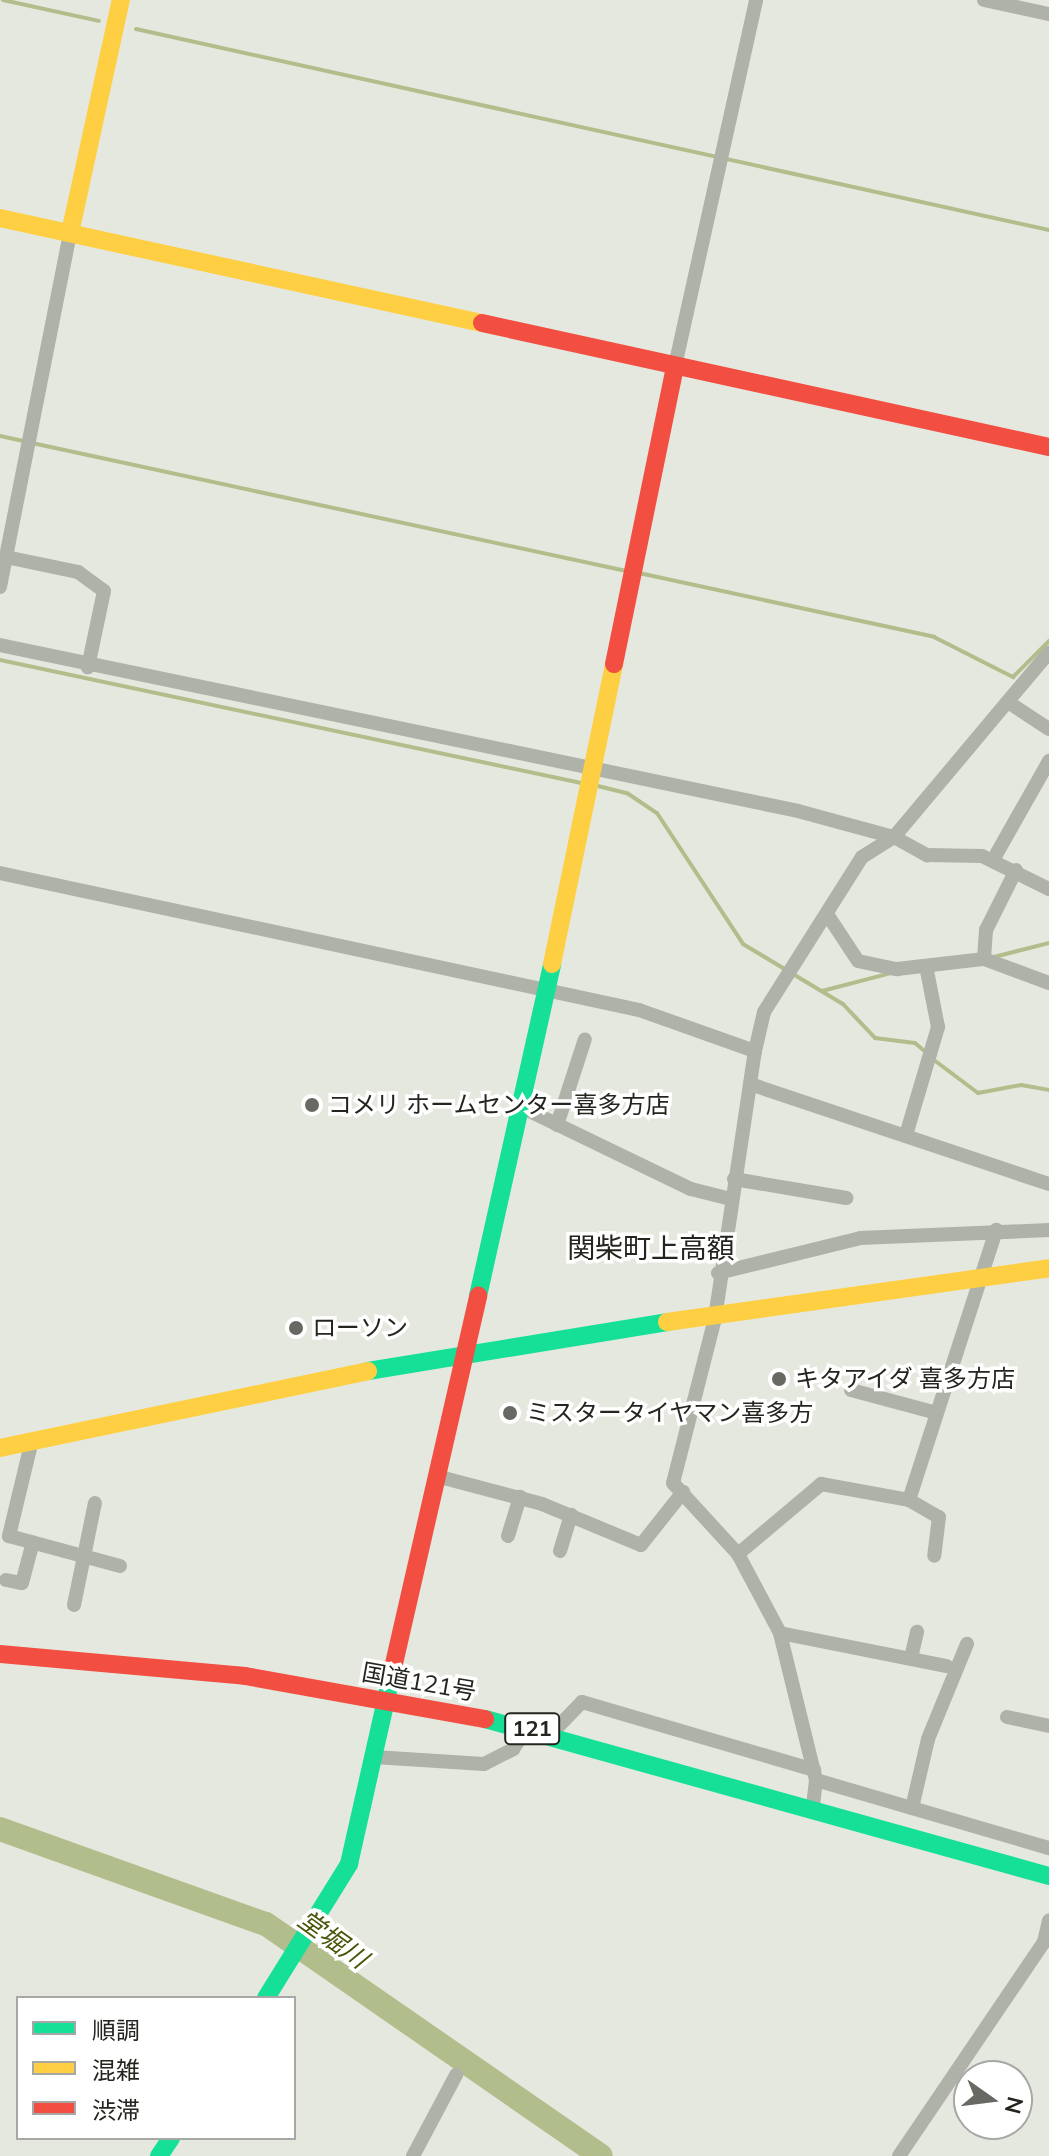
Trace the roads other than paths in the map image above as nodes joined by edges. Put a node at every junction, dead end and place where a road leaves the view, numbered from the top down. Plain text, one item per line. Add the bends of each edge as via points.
1 (121, 0) edge
2 (756, 0) edge
3 (984, 0) edge
4 (1049, 14) edge
5 (0, 218) edge
6 (70, 233) junction
7 (675, 366) junction
8 (1049, 447) edge
9 (6, 557) junction
10 (0, 587) edge
11 (0, 645) edge
12 (1049, 652) edge
13 (88, 667) junction
14 (1008, 702) junction
15 (1049, 729) edge
16 (1049, 761) edge
17 (592, 770) junction
18 (894, 837) junction
19 (993, 860) junction
20 (1016, 870) junction
21 (0, 873) edge
22 (1049, 889) edge
23 (827, 914) junction
24 (984, 959) junction
25 (926, 966) junction
26 (1049, 983) edge
27 (547, 989) junction
28 (585, 1039) dead end
29 (755, 1051) junction
30 (750, 1084) junction
31 (519, 1106) junction
32 (557, 1125) junction
33 (906, 1135) junction
34 (734, 1179) junction
35 (1049, 1184) edge
36 (728, 1198) junction
37 (846, 1198) dead end
38 (996, 1230) junction
39 (1049, 1230) edge
40 (1049, 1268) edge
41 (718, 1273) junction
42 (980, 1277) junction
43 (715, 1318) junction
44 (468, 1350) junction
45 (851, 1390) dead end
46 (933, 1412) junction
47 (32, 1440) junction
48 (0, 1448) edge
49 (440, 1477) junction
50 (683, 1492) junction
51 (520, 1497) junction
52 (909, 1500) junction
53 (95, 1503) dead end
54 (571, 1515) junction
55 (508, 1536) dead end
56 (33, 1542) junction
57 (560, 1551) dead end
58 (738, 1554) junction
59 (934, 1556) dead end
60 (85, 1557) junction
61 (120, 1566) dead end
62 (6, 1580) dead end
63 (74, 1605) dead end
64 (917, 1632) dead end
65 (780, 1633) junction
66 (967, 1644) dead end
67 (0, 1654) edge
68 (911, 1658) junction
69 (947, 1666) dead end
70 (387, 1700) junction
71 (1007, 1717) dead end
72 (1049, 1726) edge
73 (527, 1728) junction
74 (550, 1735) junction
75 (374, 1757) junction
76 (815, 1775) junction
77 (813, 1805) junction
78 (912, 1808) junction
79 (1049, 1848) edge
80 (1049, 1876) edge
81 (1049, 1921) edge
82 (1046, 1944) edge
83 (267, 1996) edge
84 (456, 2075) dead end
85 (413, 2156) edge
86 (899, 2156) edge

1 - 6 main road
2 - 7 street
3 - 4 street
5 - 6 main road
6 - 7 main road
6 - 9 street
7 - 8 main road
7 - 17 main road
9 - 10 street
9 - 13 street via 78,572 104,591
11 - 13 street
12 - 14 street
13 - 17 street
14 - 15 street
14 - 18 street
16 - 19 street
17 - 18 street
17 - 27 main road
18 - 19 street via 927,855
18 - 23 street via 862,857
19 - 20 street
20 - 22 street
20 - 24 street via 986,930
21 - 27 street
23 - 25 street via 849,957 897,969
23 - 29 street via 764,1012
24 - 25 street
24 - 26 street
25 - 33 street via 938,1027
27 - 29 street via 666,1017
27 - 31 main road
28 - 32 street
29 - 30 street
30 - 33 street
30 - 34 street
31 - 32 street
31 - 44 main road
32 - 36 street via 691,1189
33 - 35 street
34 - 36 street
34 - 37 street
36 - 41 street
38 - 39 street
38 - 41 street via 860,1238
38 - 42 street
40 - 42 main road
41 - 43 street
42 - 43 main road
42 - 46 street
43 - 44 main road
43 - 50 street via 674,1476
44 - 47 main road
44 - 49 main road
45 - 46 street
46 - 52 street
47 - 48 main road
47 - 56 street via 9,1536
49 - 51 street
49 - 70 main road
50 - 54 street via 647,1544
50 - 58 street
51 - 54 street
51 - 55 street
52 - 58 street via 821,1484
52 - 59 street via 939,1517
53 - 60 street
54 - 57 street
56 - 60 street
56 - 62 street via 22,1583
58 - 65 street
60 - 61 street
60 - 63 street
64 - 68 street
65 - 68 street
65 - 76 street
66 - 78 street via 928,1739
67 - 70 main road, 国道121号 / 121 via 230,1674
68 - 69 street
70 - 73 main road, 国道121号 / 121
70 - 75 main road
71 - 72 street
73 - 74 main road, 国道121号 / 121
73 - 75 street via 513,1749 484,1764
74 - 76 street via 582,1702
74 - 77 main road, 国道121号 / 121
75 - 83 main road via 343,1882
76 - 77 street
76 - 78 street
77 - 80 main road, 国道121号 / 121
78 - 79 street
81 - 82 street
82 - 86 street
84 - 85 street

